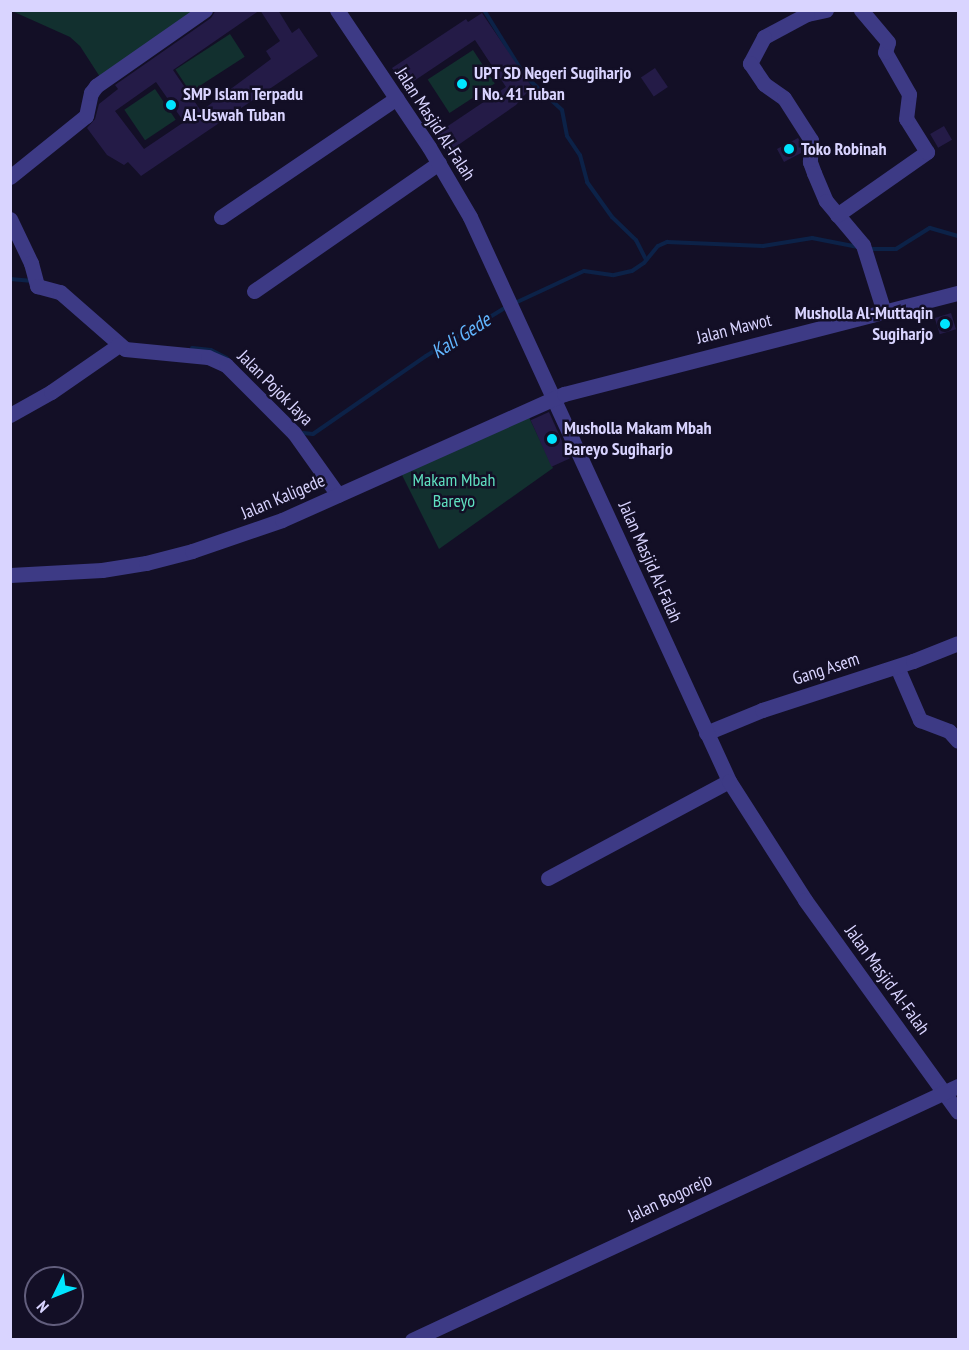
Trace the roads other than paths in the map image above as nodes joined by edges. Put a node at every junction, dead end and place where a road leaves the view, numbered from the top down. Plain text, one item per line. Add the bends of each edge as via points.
1 (204, 10) edge
2 (337, 10) edge
3 (826, 10) edge
4 (861, 10) edge
5 (397, 98) junction
6 (439, 163) junction
7 (10, 177) edge
8 (837, 215) junction
9 (221, 217) dead end
10 (10, 219) edge
11 (254, 291) dead end
12 (958, 293) edge
13 (884, 312) junction
14 (119, 345) junction
15 (554, 397) junction
16 (10, 415) edge
17 (338, 495) junction
18 (10, 575) edge
19 (958, 643) edge
20 (897, 667) junction
21 (706, 733) junction
22 (958, 741) edge
23 (729, 781) junction
24 (548, 878) dead end
25 (951, 1089) edge
26 (958, 1112) edge
27 (412, 1340) edge

1 - 7 street via 96,86 86,116
2 - 5 street, Jalan Masjid Al-Falah
3 - 8 street via 807,14 764,37 750,63 763,83 784,98 812,140 810,158 814,173
4 - 8 street via 888,42 885,52 909,94 906,120 927,154
5 - 6 street, Jalan Masjid Al-Falah
5 - 9 street
6 - 11 street
6 - 15 street, Jalan Masjid Al-Falah via 470,217
8 - 13 street via 864,249
10 - 14 street, Jalan Pojok Jaya via 39,287 60,292
12 - 13 street, Jalan Mawot
13 - 15 street, Jalan Mawot
14 - 16 street
14 - 17 street, Jalan Pojok Jaya via 136,352 208,357 226,365 294,433
15 - 17 street, Jalan Kaligede
15 - 21 street, Jalan Masjid Al-Falah
17 - 18 street, Jalan Kaligede via 261,529 170,557 93,571
19 - 20 street, Gang Asem
20 - 21 street, Gang Asem via 762,710
20 - 22 street via 920,720 951,732
21 - 23 street, Jalan Masjid Al-Falah
23 - 24 street
23 - 25 street, Jalan Masjid Al-Falah via 805,900
25 - 26 street, Jalan Masjid Al-Falah
25 - 27 street, Jalan Bogorejo

